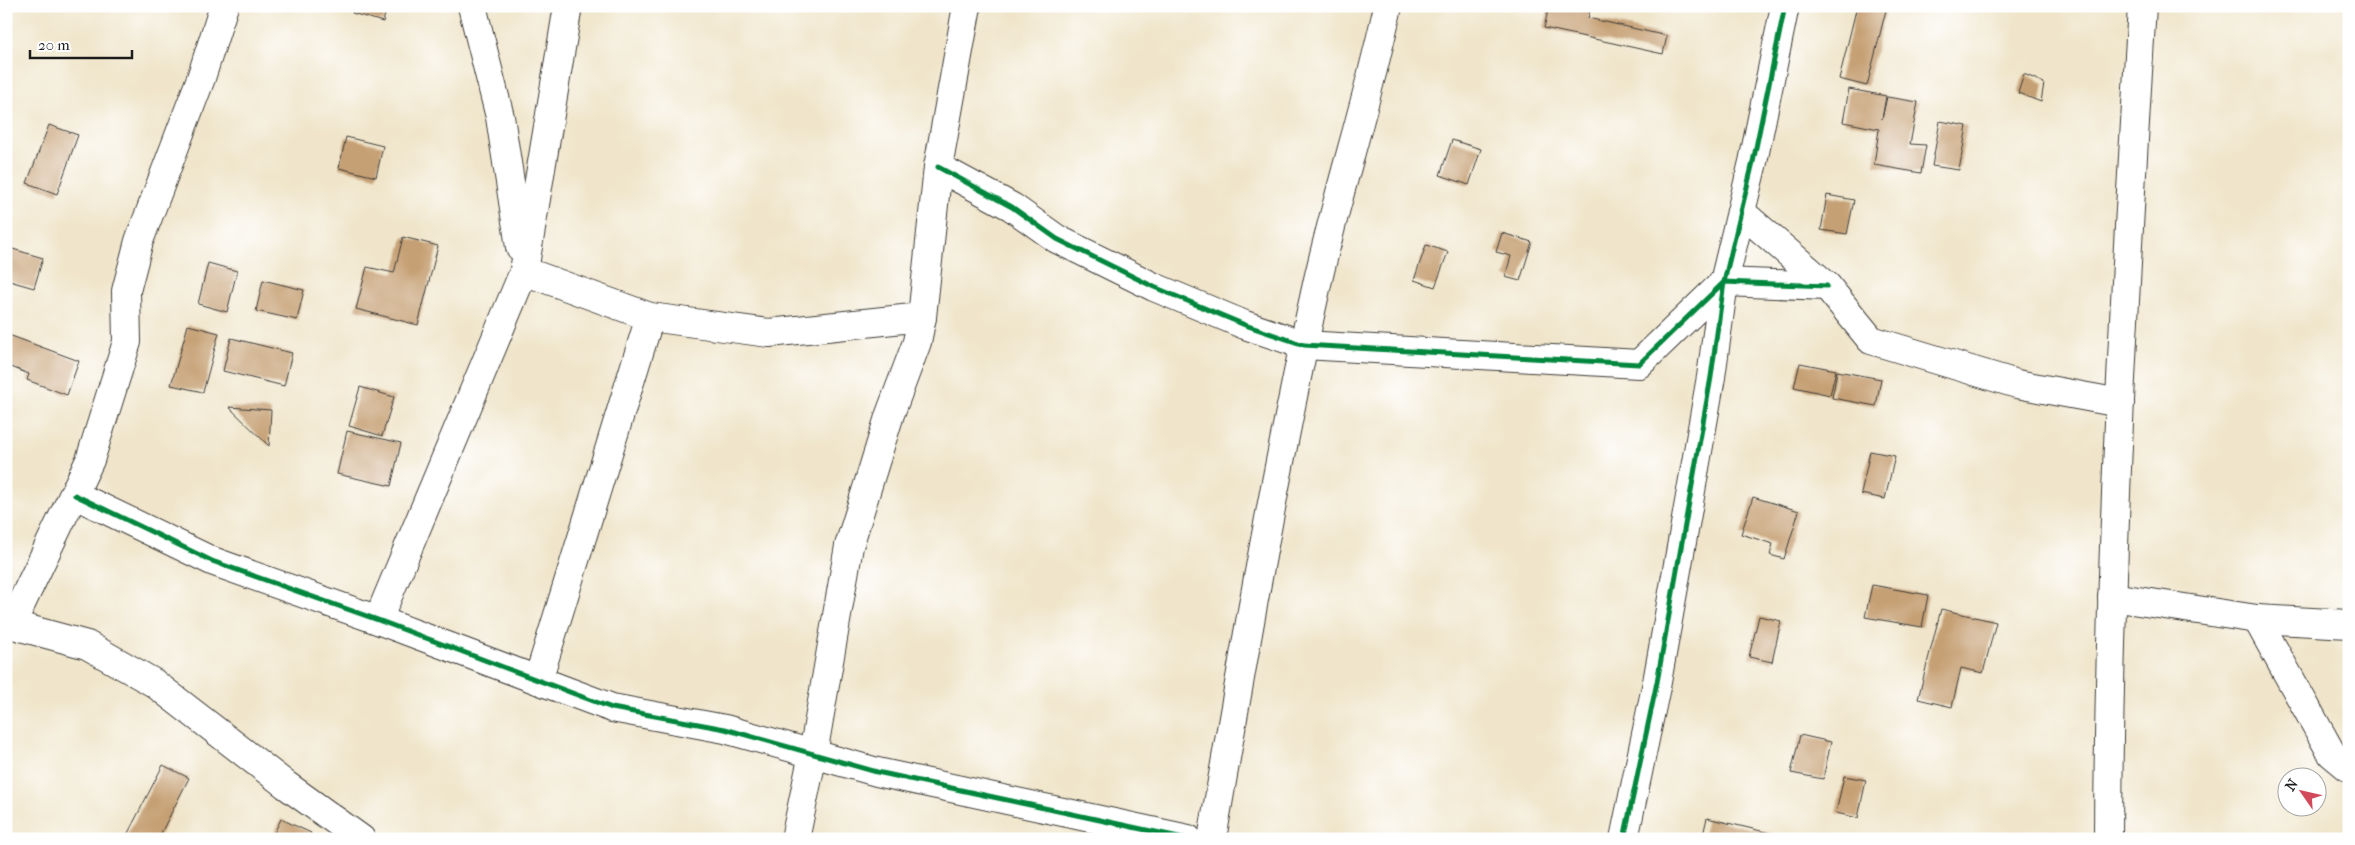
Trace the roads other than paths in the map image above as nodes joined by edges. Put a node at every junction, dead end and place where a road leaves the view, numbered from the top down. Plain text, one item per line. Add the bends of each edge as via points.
1 (224, 6) edge
2 (472, 6) edge
3 (568, 6) edge
4 (967, 6) edge
5 (1388, 6) edge
6 (1785, 6) edge
7 (2142, 6) edge
8 (938, 167) junction
9 (1741, 212) junction
10 (524, 271) junction
11 (1724, 282) junction
12 (1827, 286) junction
13 (650, 317) junction
14 (922, 317) junction
15 (1304, 345) junction
16 (2120, 403) junction
17 (75, 495) junction
18 (2112, 597) junction
19 (2257, 619) junction
20 (378, 620) junction
21 (8, 624) edge
22 (2349, 624) edge
23 (538, 680) junction
24 (813, 754) junction
25 (2349, 768) edge
26 (361, 839) edge
27 (795, 839) edge
28 (1188, 839) edge
29 (1212, 839) edge
30 (1624, 839) edge
31 (2108, 839) edge

1 - 17 street via 201,78 139,241 126,291 127,342 90,460
2 - 10 street via 500,117
3 - 10 street
4 - 8 street
5 - 15 street
6 - 9 street
7 - 16 street
8 - 14 street
8 - 15 street via 1012,207 1057,239 1154,287
9 - 11 street
9 - 12 street
10 - 13 street
10 - 20 street
11 - 12 street
11 - 15 street via 1639,364
11 - 30 street via 1711,377 1657,682
12 - 16 street via 1871,340 2017,384
13 - 14 street via 769,333
13 - 23 street
14 - 24 street via 917,342 890,414 849,546
15 - 29 street via 1263,547
16 - 18 street
17 - 20 street via 212,561
17 - 21 street
18 - 19 street
18 - 31 street
19 - 22 street
19 - 25 street via 2332,754
20 - 23 street
21 - 26 street via 87,645 154,683
23 - 24 street via 612,708 725,729
24 - 27 street
24 - 28 street via 877,772

